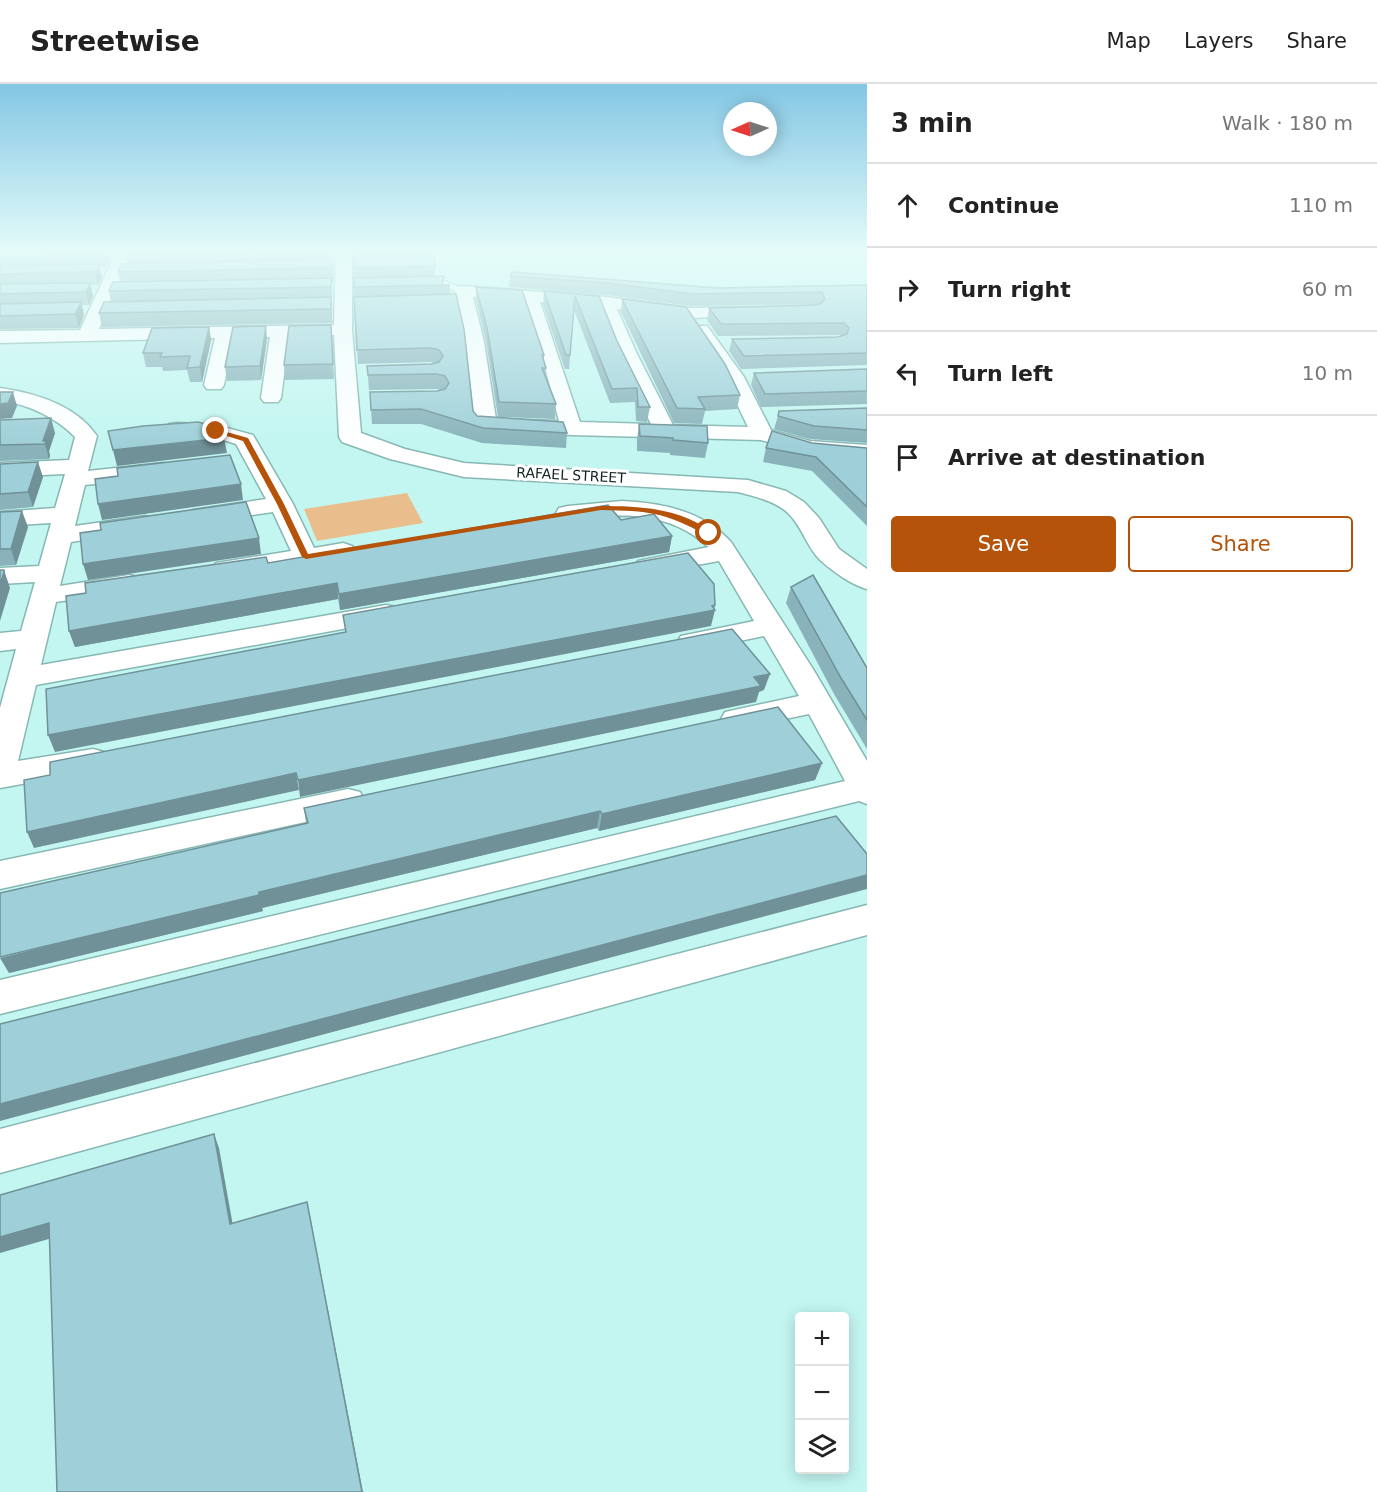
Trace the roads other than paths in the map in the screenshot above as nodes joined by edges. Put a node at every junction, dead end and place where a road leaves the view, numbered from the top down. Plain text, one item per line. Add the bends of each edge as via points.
1 (97, 316) edge
2 (342, 316) edge
3 (466, 316) edge
4 (536, 316) edge
5 (612, 316) edge
6 (693, 316) edge
7 (343, 330) junction
8 (280, 331) junction
9 (225, 332) junction
10 (87, 335) junction
11 (0, 337) edge
12 (733, 343) edge
13 (710, 344) junction
14 (756, 376) edge
15 (734, 377) junction
16 (214, 385) dead end
17 (0, 394) edge
18 (271, 398) dead end
19 (776, 415) edge
20 (32, 425) edge
21 (758, 425) junction
22 (572, 429) junction
23 (665, 430) junction
24 (89, 431) junction
25 (151, 431) edge
26 (867, 452) edge
27 (187, 467) edge
28 (0, 470) edge
29 (77, 473) junction
30 (281, 504) junction
31 (542, 518) edge
32 (0, 519) edge
33 (63, 525) junction
34 (365, 547) edge
35 (725, 552) junction
36 (306, 557) junction
37 (620, 571) edge
38 (204, 572) edge
39 (0, 576) edge
40 (147, 581) edge
41 (867, 581) edge
42 (48, 584) junction
43 (409, 609) edge
44 (771, 626) junction
45 (33, 639) junction
46 (0, 642) edge
47 (667, 647) edge
48 (23, 678) junction
49 (817, 702) junction
50 (7, 718) edge
51 (712, 724) edge
52 (121, 754) edge
53 (0, 767) edge
54 (0, 776) edge
55 (866, 790) edge
56 (374, 796) edge
57 (0, 875) edge
58 (867, 920) edge
59 (0, 997) edge
60 (0, 1151) edge

1 - 10 street
2 - 7 street, RAFAEL STREET
3 - 22 street via 475,342 486,425
4 - 22 street
5 - 23 street
6 - 13 street
7 - 8 street
7 - 41 street, RAFAEL STREET via 357,372 360,398 350,437 464,470 740,484 778,496 796,507 829,554
8 - 9 street
8 - 18 street
9 - 10 street
9 - 16 street
10 - 11 street
12 - 13 street
13 - 15 street
14 - 15 street
15 - 21 street
17 - 24 street via 33,402
19 - 21 street
20 - 24 street
21 - 23 street
21 - 26 street via 808,447
22 - 23 street
24 - 29 street
25 - 30 street via 201,429 245,440 243,460
27 - 29 street
28 - 29 street
29 - 33 street
30 - 33 street via 171,520
30 - 36 street
31 - 35 street via 601,508 647,509 679,518 709,533
32 - 33 street
33 - 42 street
34 - 36 street
35 - 37 street
35 - 44 street
36 - 38 street
39 - 42 street
40 - 42 street
42 - 45 street
43 - 48 street
44 - 47 street
44 - 49 street
45 - 46 street
45 - 48 street
48 - 50 street
49 - 51 street
49 - 55 street
50 - 53 street
52 - 54 street
55 - 59 street
56 - 57 street
58 - 60 street

